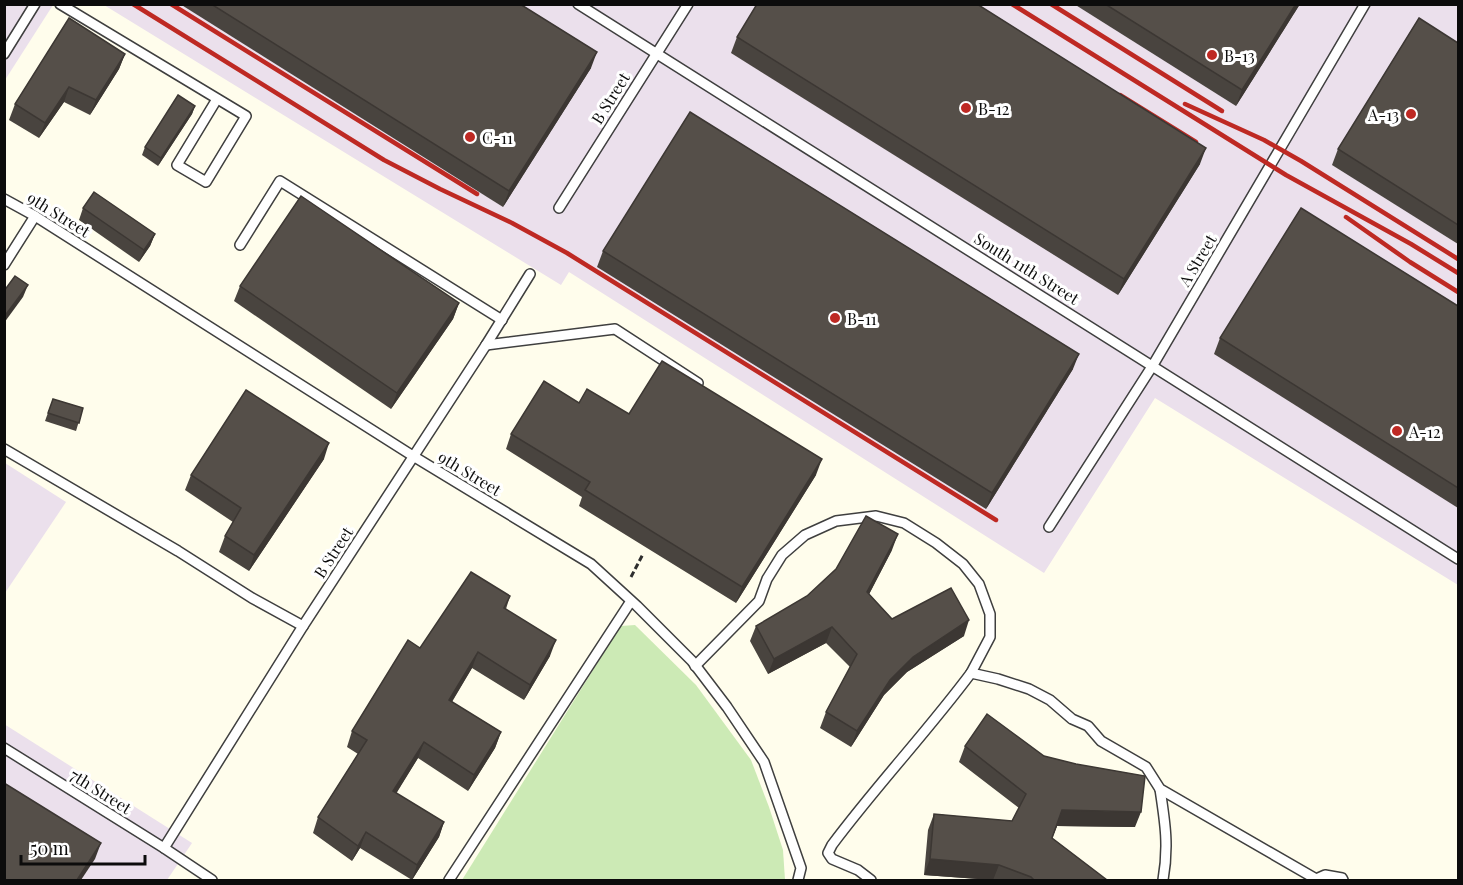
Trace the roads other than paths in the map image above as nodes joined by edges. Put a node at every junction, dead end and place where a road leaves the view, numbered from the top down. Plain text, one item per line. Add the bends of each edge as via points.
1 (35, 4) edge
2 (60, 4) edge
3 (578, 4) edge
4 (688, 4) edge
5 (1365, 4) edge
6 (656, 53) junction
7 (4, 54) edge
8 (217, 99) junction
9 (4, 199) edge
10 (559, 208) dead end
11 (35, 216) junction
12 (240, 245) dead end
13 (4, 265) edge
14 (530, 274) dead end
15 (502, 320) junction
16 (486, 345) junction
17 (1153, 365) junction
18 (702, 386) edge
19 (4, 449) edge
20 (413, 456) junction
21 (1049, 526) dead end
22 (1458, 559) edge
23 (631, 601) junction
24 (303, 626) junction
25 (695, 666) junction
26 (971, 673) junction
27 (4, 748) edge
28 (1160, 789) junction
29 (164, 848) junction
30 (212, 880) edge
31 (449, 880) edge
32 (798, 880) edge
33 (871, 880) edge
34 (1163, 880) edge
35 (1344, 880) edge

1 - 7 lane
2 - 8 lane
3 - 6 lane, South 11th Street
4 - 6 lane, B Street
5 - 17 lane, A Street
6 - 10 lane, B Street
6 - 17 lane, South 11th Street
8 - 8 lane via 246,116 206,182 177,165
9 - 11 lane, 9th Street
11 - 13 lane
11 - 20 lane, 9th Street
12 - 15 lane via 280,181
14 - 15 lane, B Street
15 - 16 lane, B Street
16 - 18 lane via 615,329
16 - 20 lane, B Street
17 - 21 lane, A Street
17 - 22 lane, South 11th Street
19 - 24 lane
20 - 23 lane, 9th Street via 591,564
20 - 24 lane, B Street
23 - 25 lane, 9th Street
23 - 31 lane
24 - 29 lane, B Street
25 - 26 lane via 759,601 767,579 783,555 805,536 836,521 876,516 904,523 936,543 963,564 979,584 990,614 990,637
25 - 32 lane, 9th Street via 764,762 801,868
26 - 28 lane via 1029,689 1050,700 1072,719 1088,726 1107,746 1146,767
26 - 33 lane via 937,719 866,799 828,853
27 - 29 lane, 7th Street
28 - 34 lane via 1168,855
28 - 35 lane via 1316,879 1325,875
29 - 30 lane, 7th Street

